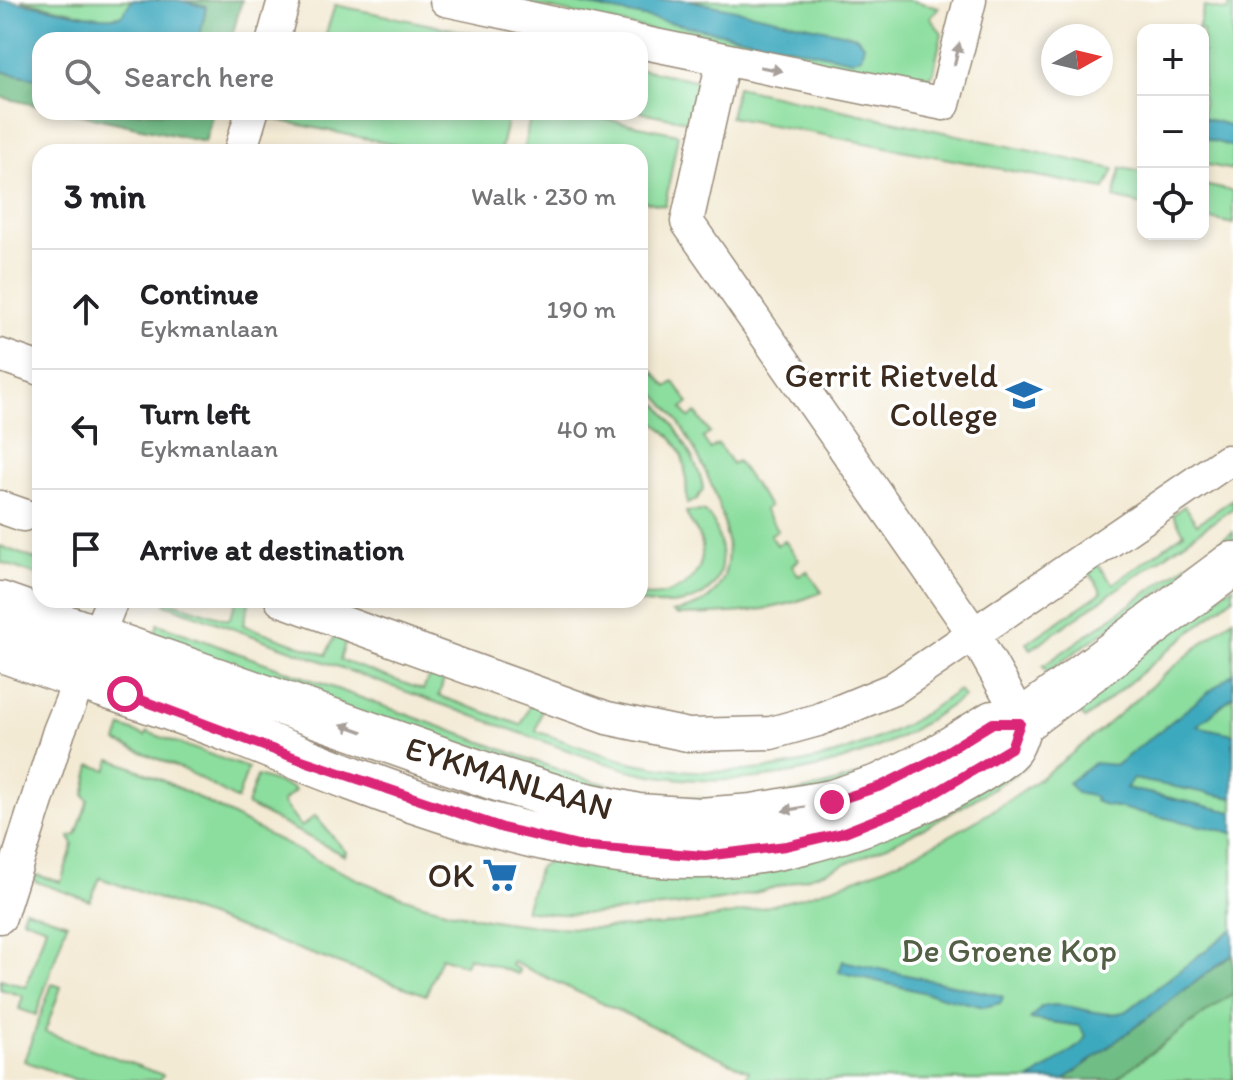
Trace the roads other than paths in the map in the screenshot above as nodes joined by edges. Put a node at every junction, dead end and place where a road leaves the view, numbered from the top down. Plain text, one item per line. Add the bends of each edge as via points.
1 (284, 0) edge
2 (446, 0) edge
3 (962, 1) edge
4 (275, 32) edge
5 (595, 32) edge
6 (648, 44) edge
7 (723, 60) junction
8 (250, 120) edge
9 (242, 144) edge
10 (0, 355) edge
11 (32, 366) edge
12 (1227, 461) dead end
13 (1233, 564) edge
14 (0, 604) edge
15 (303, 608) edge
16 (974, 634) junction
17 (94, 639) edge
18 (0, 649) edge
19 (1021, 722) junction
20 (0, 917) edge

1 - 4 street
2 - 5 street
7 -> 3 street via 944,104
6 - 7 street
7 - 16 street via 687,222
8 - 9 street
10 - 11 street
12 - 16 street
13 - 19 main road, EYKMANLAAN
14 - 17 main road, EYKMANLAAN
15 - 16 street via 607,718 688,735 771,733 818,720 893,689
16 - 19 street
17 - 18 main road, EYKMANLAAN
17 - 19 main road, EYKMANLAAN via 495,778 638,816 700,820 832,802 881,786 993,723
17 - 20 street

